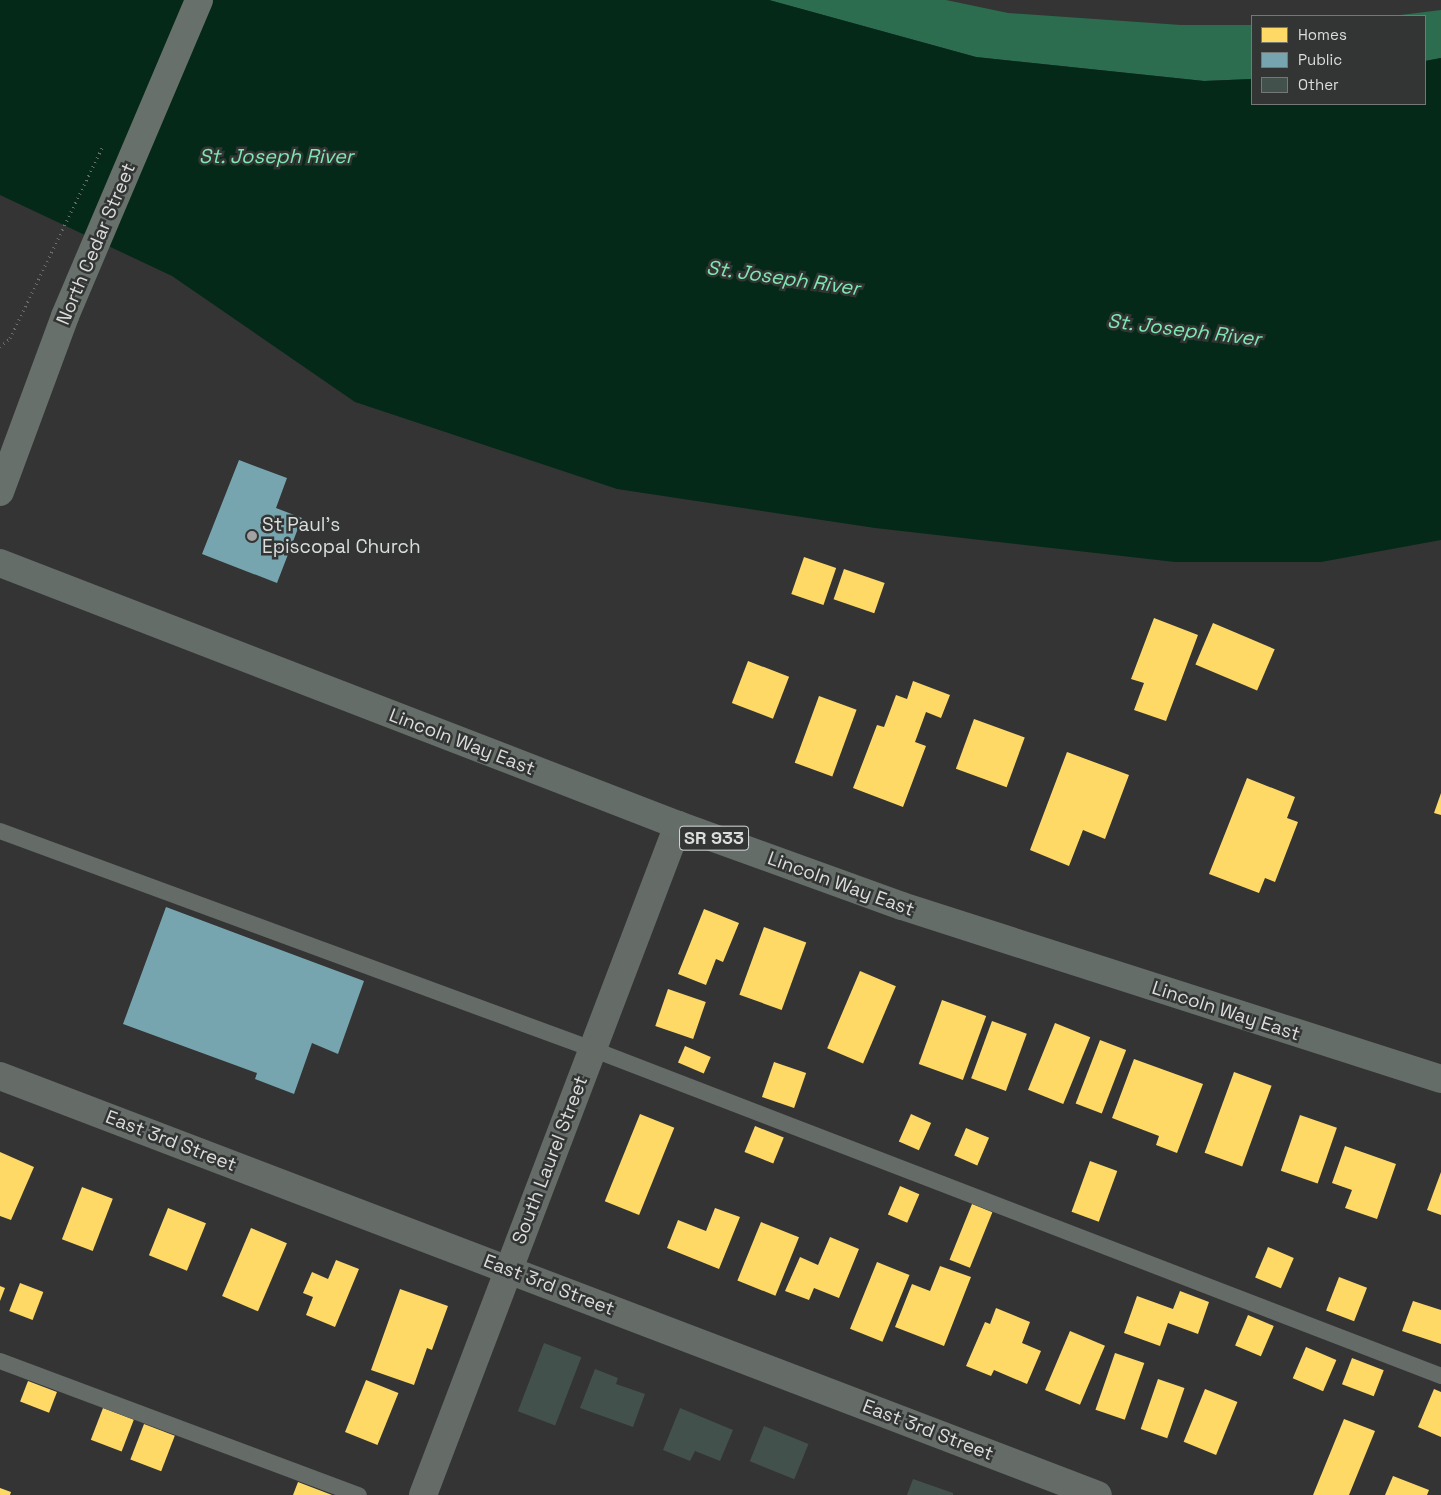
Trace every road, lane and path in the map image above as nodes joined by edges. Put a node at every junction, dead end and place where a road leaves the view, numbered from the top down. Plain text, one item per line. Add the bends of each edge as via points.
1 (199, 0) edge
2 (105, 142) dead end
3 (0, 347) edge
4 (0, 492) edge
5 (0, 563) edge
6 (678, 825) junction
7 (0, 831) edge
8 (592, 1049) junction
9 (0, 1076) edge
10 (1441, 1079) edge
11 (509, 1270) junction
12 (0, 1361) edge
13 (1441, 1376) edge
14 (359, 1495) edge
15 (423, 1495) edge
16 (1098, 1495) edge

1 - 4 street, North Cedar Street via 64,316
2 - 3 path via 10,338
5 - 6 main road, Lincoln Way East / SR 933
6 - 8 street, South Laurel Street
6 - 10 main road, Lincoln Way East / SR 933 via 902,906
7 - 8 lane
8 - 11 street, South Laurel Street
8 - 13 lane
9 - 11 street, East 3rd Street
11 - 15 street, South Laurel Street
11 - 16 street, East 3rd Street
12 - 14 lane

